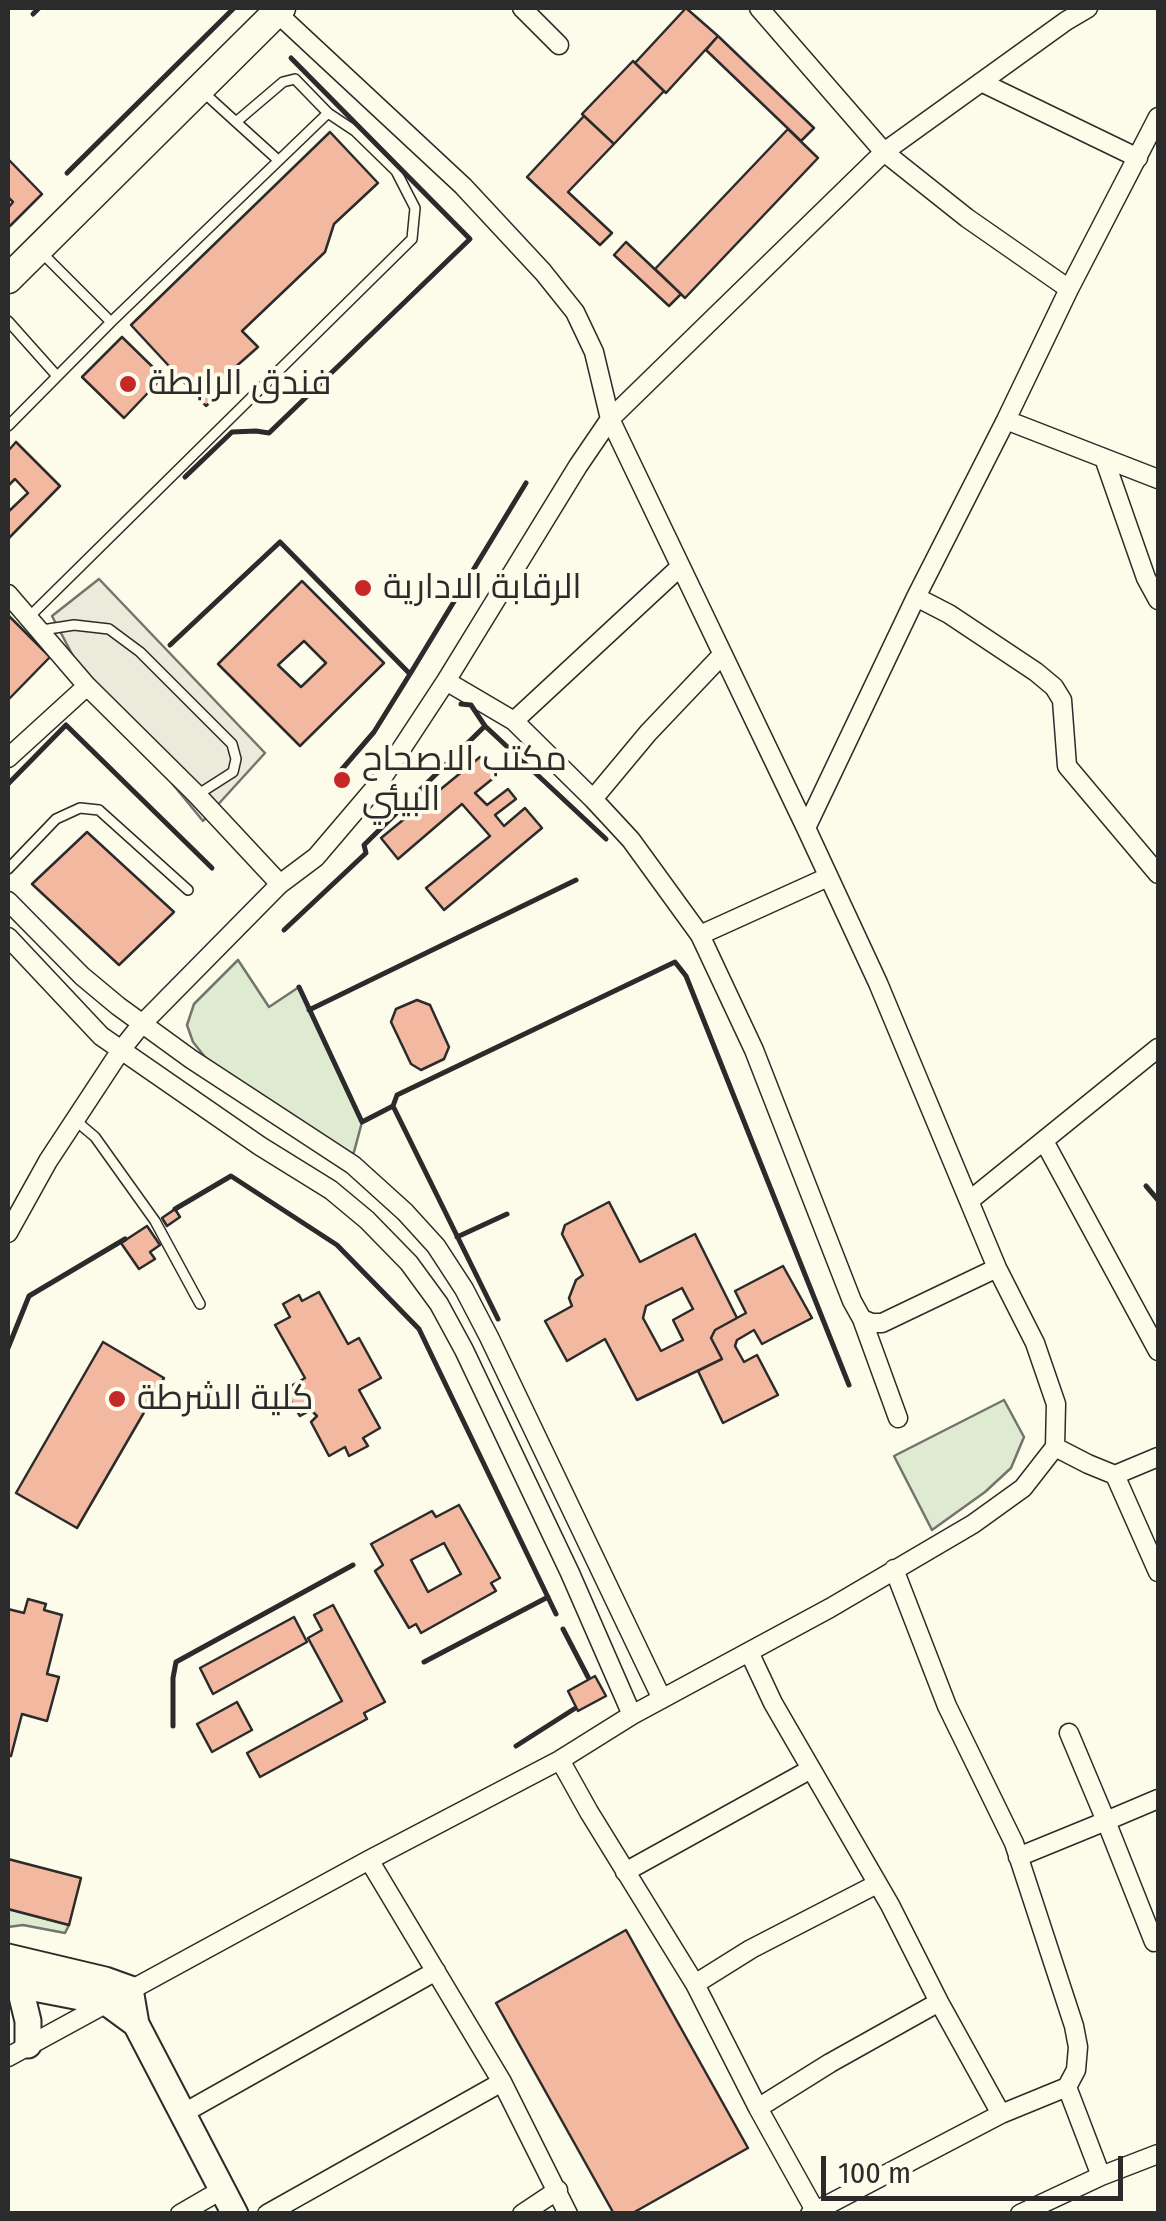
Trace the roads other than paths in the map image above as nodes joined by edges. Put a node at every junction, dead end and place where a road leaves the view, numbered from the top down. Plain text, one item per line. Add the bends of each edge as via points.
1 (522, 8) edge
2 (760, 8) edge
3 (1088, 8) edge
4 (278, 10) edge
5 (559, 45) dead end
6 (981, 82) junction
7 (198, 88) junction
8 (328, 112) junction
9 (1158, 117) edge
10 (236, 122) junction
11 (884, 152) junction
12 (1138, 158) junction
13 (278, 160) junction
14 (38, 249) junction
15 (8, 279) edge
16 (1068, 289) junction
17 (8, 321) edge
18 (111, 322) junction
19 (57, 376) junction
20 (610, 420) junction
21 (1006, 420) junction
22 (8, 426) edge
23 (1104, 458) junction
24 (1158, 479) edge
25 (680, 568) junction
26 (8, 594) edge
27 (916, 597) junction
28 (1158, 600) edge
29 (34, 624) junction
30 (722, 654) junction
31 (446, 681) junction
32 (86, 686) junction
33 (514, 721) junction
34 (8, 758) edge
35 (198, 795) junction
36 (593, 799) junction
37 (806, 828) junction
38 (8, 868) edge
39 (1158, 874) edge
40 (828, 876) junction
41 (280, 884) junction
42 (188, 890) dead end
43 (8, 901) edge
44 (700, 935) junction
45 (8, 936) edge
46 (141, 1025) junction
47 (1158, 1048) edge
48 (121, 1050) junction
49 (76, 1120) junction
50 (1044, 1140) junction
51 (969, 1202) junction
52 (8, 1234) edge
53 (997, 1268) junction
54 (200, 1304) dead end
55 (862, 1319) junction
56 (489, 1337) junction
57 (464, 1350) junction
58 (1158, 1351) edge
59 (898, 1418) dead end
60 (1055, 1447) junction
61 (1158, 1456) edge
62 (1115, 1474) junction
63 (894, 1569) junction
64 (1158, 1572) edge
65 (750, 1654) junction
66 (662, 1699) junction
67 (632, 1716) junction
68 (1069, 1733) dead end
69 (560, 1760) junction
70 (811, 1769) junction
71 (1158, 1799) edge
72 (1106, 1820) junction
73 (1018, 1857) junction
74 (370, 1860) junction
75 (625, 1872) junction
76 (877, 1884) junction
77 (1157, 1947) edge
78 (12, 1971) edge
79 (436, 1971) junction
80 (695, 1984) junction
81 (130, 1989) junction
82 (106, 2002) junction
83 (939, 2002) junction
84 (136, 2024) junction
85 (18, 2051) edge
86 (502, 2082) junction
87 (1068, 2087) junction
88 (758, 2108) junction
89 (182, 2114) junction
90 (1001, 2114) junction
91 (1158, 2154) edge
92 (1101, 2176) junction
93 (223, 2189) junction
94 (558, 2190) junction
95 (1027, 2212) edge
96 (814, 2213) edge
97 (180, 2214) edge
98 (236, 2214) edge
99 (266, 2214) edge
100 (522, 2214) edge
101 (568, 2214) edge

1 - 5 street
2 - 11 street
3 - 6 street
4 - 7 main road
4 - 20 street via 543,272 575,312 594,352
6 - 11 street
6 - 12 street
7 - 10 lane
7 - 14 main road
8 - 10 lane via 295,79
8 - 13 lane
8 - 29 lane via 396,171 415,208 412,238
9 - 12 street
10 - 13 lane
11 - 16 street
11 - 20 street
12 - 16 street
13 - 18 lane
14 - 15 main road
14 - 18 lane
16 - 21 street
17 - 19 lane
18 - 19 lane
19 - 22 lane
20 - 25 street
20 - 31 street
21 - 23 street
21 - 27 street
23 - 24 street
23 - 28 street
25 - 30 street
25 - 33 street
26 - 29 street
27 - 37 street
27 - 39 street via 1054,687 1062,700 1067,766
29 - 32 street
29 - 35 lane via 109,630 232,744 233,772
30 - 36 street
30 - 37 street
31 - 33 street
31 - 41 street via 378,784 316,857
32 - 34 street
32 - 35 street
33 - 36 street
35 - 41 street
36 - 44 street
37 - 40 street
38 - 42 lane via 56,818 80,808 99,810
40 - 44 street
40 - 51 street
41 - 46 street
43 - 46 street
44 - 55 street via 754,1050
45 - 48 street
46 - 48 street
46 - 56 street via 353,1165 436,1246
47 - 50 street
48 - 49 street
48 - 57 street via 367,1220 440,1304
49 - 52 street
49 - 54 lane via 155,1221
50 - 51 street
50 - 58 street
51 - 53 street
53 - 55 street via 882,1324
53 - 60 street via 1036,1343 1056,1404
55 - 59 street
56 - 57 street
56 - 66 street
57 - 67 street
60 - 62 street
60 - 63 street via 1023,1488
61 - 62 street
62 - 64 street
63 - 65 street
63 - 73 street via 947,1706
65 - 66 street
65 - 70 street
66 - 67 street
67 - 69 street
68 - 72 street
69 - 74 street
69 - 75 street
70 - 75 street
70 - 76 street
71 - 72 street
72 - 73 street
72 - 77 street
73 - 87 street via 1076,2036 1076,2070
74 - 79 street
74 - 81 street
75 - 80 street
76 - 80 street via 750,1948
76 - 83 street
78 - 81 main road
78 - 82 main road
78 - 85 main road via 28,2021
79 - 86 street
79 - 89 street
80 - 88 street
81 - 82 street
81 - 84 main road
82 - 84 main road
82 - 85 street
83 - 88 street
83 - 90 street
84 - 89 main road
86 - 94 street
86 - 99 street
87 - 90 street
87 - 92 street
88 - 96 street
89 - 93 main road
90 - 96 street
91 - 92 street
92 - 95 street
93 - 97 street
93 - 98 main road
94 - 100 street
94 - 101 street

